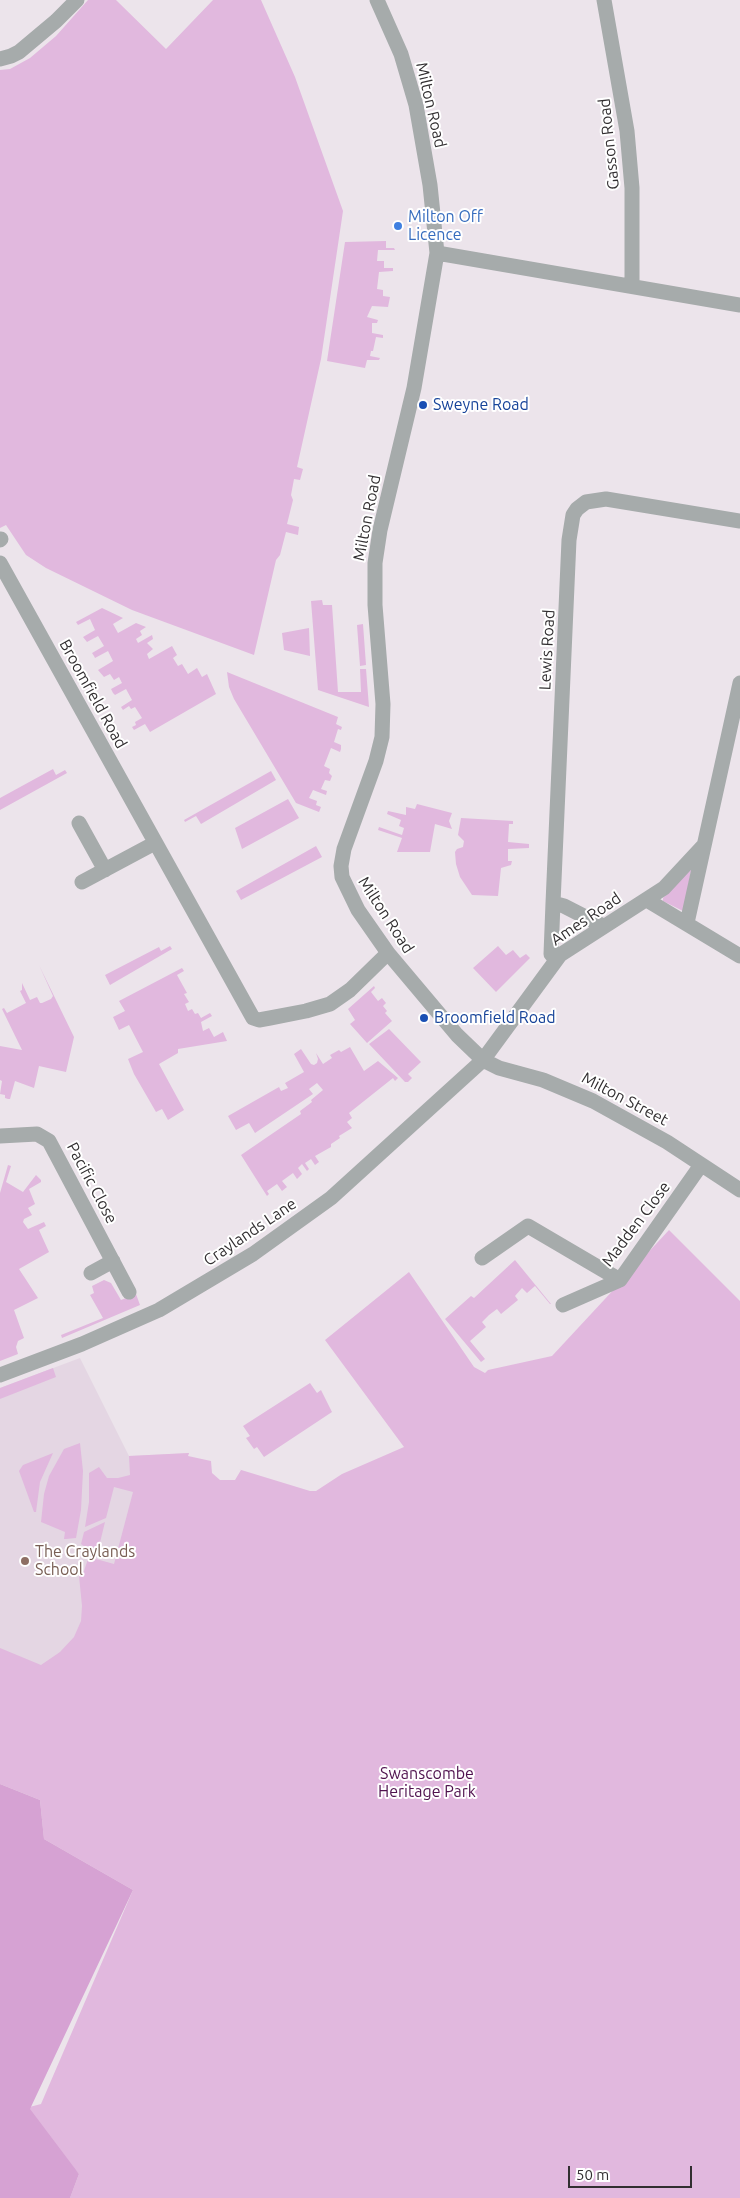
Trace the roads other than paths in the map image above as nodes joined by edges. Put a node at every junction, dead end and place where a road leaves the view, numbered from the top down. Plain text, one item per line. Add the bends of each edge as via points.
1 (377, 0) edge
2 (604, 0) edge
3 (76, 1) edge
4 (4, 58) edge
5 (437, 253) junction
6 (632, 285) junction
7 (740, 305) edge
8 (740, 522) edge
9 (0, 563) edge
10 (740, 683) edge
11 (79, 823) dead end
12 (155, 843) junction
13 (704, 845) junction
14 (105, 870) junction
15 (82, 882) dead end
16 (647, 900) junction
17 (553, 903) junction
18 (687, 923) junction
19 (603, 926) junction
20 (388, 952) junction
21 (740, 956) edge
22 (556, 960) junction
23 (483, 1060) junction
24 (0, 1136) edge
25 (701, 1165) junction
26 (740, 1190) edge
27 (482, 1258) dead end
28 (113, 1261) junction
29 (91, 1273) dead end
30 (620, 1280) junction
31 (129, 1292) dead end
32 (563, 1305) dead end
33 (0, 1375) edge

1 - 5 street, Milton Road via 401,54 416,105 430,185
2 - 6 street, Gasson Road via 628,139 632,188
3 - 4 street via 28,45
5 - 6 street
5 - 20 street, Milton Road via 414,388 375,563 382,737 341,866 348,892
6 - 7 street
8 - 17 street, Lewis Road via 606,499 586,502 575,512 570,540
9 - 12 street, Broomfield Road
10 - 13 street, Ames Road
11 - 14 street
12 - 14 street
12 - 20 street, Broomfield Road via 255,1019 330,1004 350,990
13 - 16 street, Ames Road via 675,879
13 - 18 street, Ames Road
14 - 15 street
16 - 18 street
16 - 19 street, Ames Road
17 - 19 street
17 - 22 street, Lewis Road via 551,954
18 - 21 street
19 - 22 street, Ames Road
20 - 23 street, Milton Road via 457,1035
22 - 23 street, Ames Road
23 - 25 street, Milton Street via 581,1095 667,1142
23 - 33 street, Craylands Lane via 341,1189 250,1256 147,1316
24 - 28 street, Pacific Close via 37,1134 49,1140
25 - 26 street, Milton Street
25 - 30 street, Madden Close
27 - 30 street via 528,1226
28 - 29 street
28 - 31 street, Pacific Close
30 - 32 street, Madden Close

